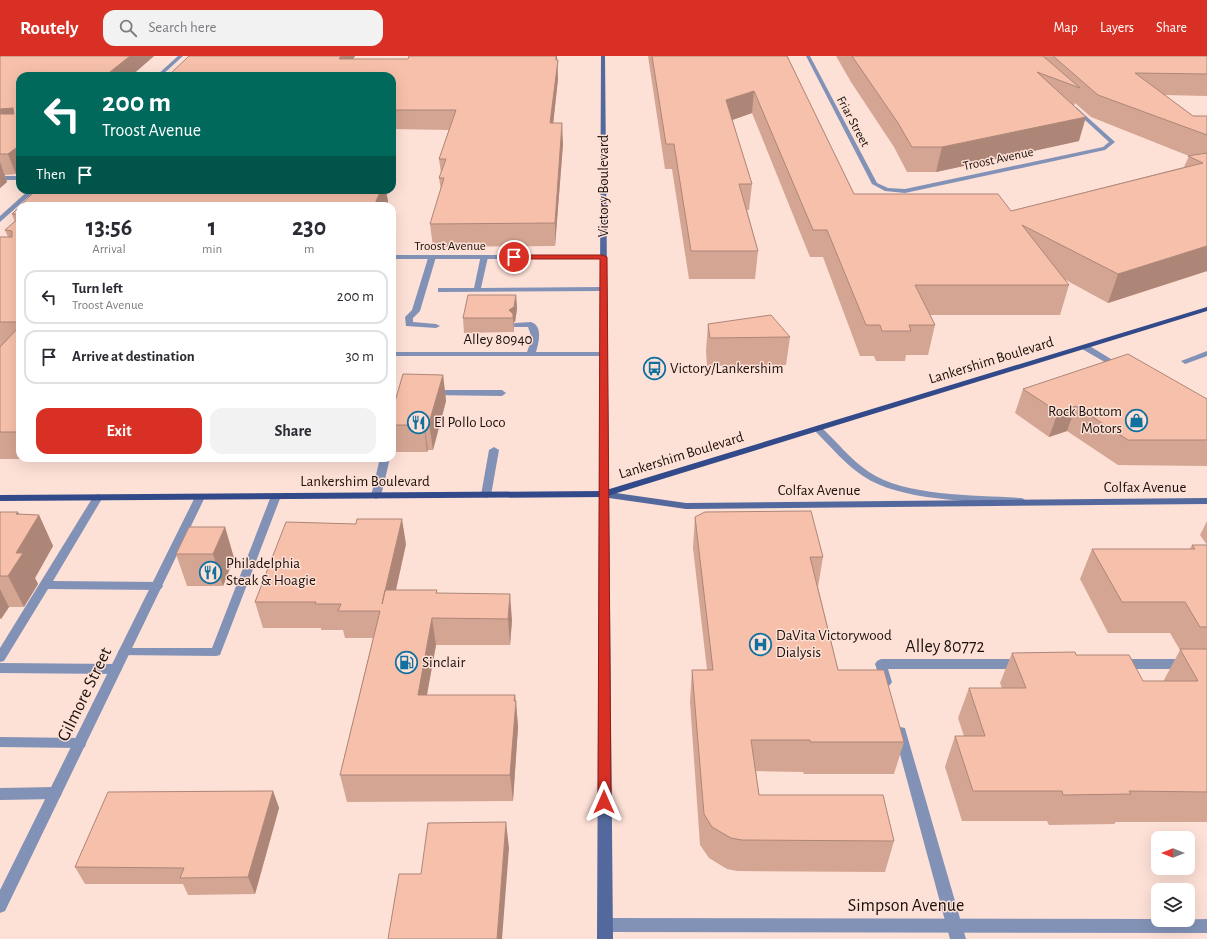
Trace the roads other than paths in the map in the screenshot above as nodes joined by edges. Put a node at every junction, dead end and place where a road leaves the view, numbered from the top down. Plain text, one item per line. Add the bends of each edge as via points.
1 (180, 56) edge
2 (603, 56) edge
3 (808, 56) edge
4 (162, 72) edge
5 (1070, 103) edge
6 (0, 178) edge
7 (16, 178) edge
8 (887, 190) joint
9 (29, 194) edge
10 (20, 202) edge
11 (16, 205) edge
12 (0, 220) edge
13 (396, 257) edge
14 (432, 257) junction
15 (484, 257) junction
16 (603, 257) junction
17 (603, 289) junction
18 (441, 290) dead end
19 (477, 290) junction
20 (1207, 309) edge
21 (514, 325) edge
22 (436, 326) dead end
23 (1085, 347) junction
24 (531, 353) junction
25 (1207, 353) edge
26 (396, 354) edge
27 (603, 354) junction
28 (1185, 361) dead end
29 (1129, 372) edge
30 (420, 392) edge
31 (502, 393) dead end
32 (819, 430) junction
33 (494, 450) dead end
34 (384, 462) edge
35 (604, 494) junction
36 (486, 495) junction
37 (276, 496) junction
38 (376, 496) junction
39 (200, 497) junction
40 (0, 498) edge
41 (98, 498) junction
42 (1207, 501) edge
43 (1036, 502) junction
44 (46, 585) junction
45 (157, 586) junction
46 (124, 652) junction
47 (0, 658) edge
48 (1032, 664) edge
49 (1112, 664) edge
50 (1207, 664) edge
51 (0, 668) edge
52 (116, 669) junction
53 (890, 695) edge
54 (896, 718) edge
55 (0, 742) edge
56 (80, 743) junction
57 (55, 793) junction
58 (0, 794) edge
59 (0, 906) edge
60 (1207, 926) edge
61 (605, 932) edge
62 (956, 932) edge

1 - 4 street
2 - 16 main road, Victory Boulevard
3 - 8 street, Friar Street via 875,184
5 - 8 street, Troost Avenue via 1112,142 1104,148 905,191
6 - 7 street
9 - 10 street
11 - 12 street
13 - 14 street, Troost Avenue
14 - 15 street, Troost Avenue
14 - 22 street via 416,311 409,316 409,324
15 - 16 street, Troost Avenue
15 - 19 street
16 - 17 main road, Victory Boulevard
17 - 19 street
17 - 27 main road, Victory Boulevard
18 - 19 street
20 - 23 main road, Lankershim Boulevard
21 - 24 street via 531,324 536,333
23 - 29 street
23 - 32 main road, Lankershim Boulevard
24 - 26 street, Alley 80940
24 - 27 street, Alley 80940
25 - 28 street
27 - 35 main road, Victory Boulevard
30 - 31 street
32 - 35 main road, Lankershim Boulevard
32 - 43 street, Colfax Avenue via 856,466 874,479 898,487
33 - 36 street
34 - 38 street
35 - 36 main road, Lankershim Boulevard
35 - 43 main road, Colfax Avenue via 686,506
35 - 61 main road, Victory Boulevard
36 - 38 main road, Lankershim Boulevard
37 - 38 main road, Lankershim Boulevard
37 - 39 main road, Lankershim Boulevard
37 - 46 street via 216,652
39 - 41 main road, Lankershim Boulevard
39 - 45 street, Gilmore Street
40 - 41 main road, Lankershim Boulevard
41 - 44 street
42 - 43 main road, Colfax Avenue
44 - 45 street
44 - 47 street
45 - 46 street, Gilmore Street
46 - 52 street, Gilmore Street
48 - 53 street, Alley 80772 via 881,664
49 - 50 street
51 - 52 street
52 - 56 street, Gilmore Street
54 - 62 street
55 - 56 street
56 - 57 street, Gilmore Street
57 - 58 street
57 - 59 street, Gilmore Street
60 - 62 street, Simpson Avenue
61 - 62 street, Simpson Avenue

